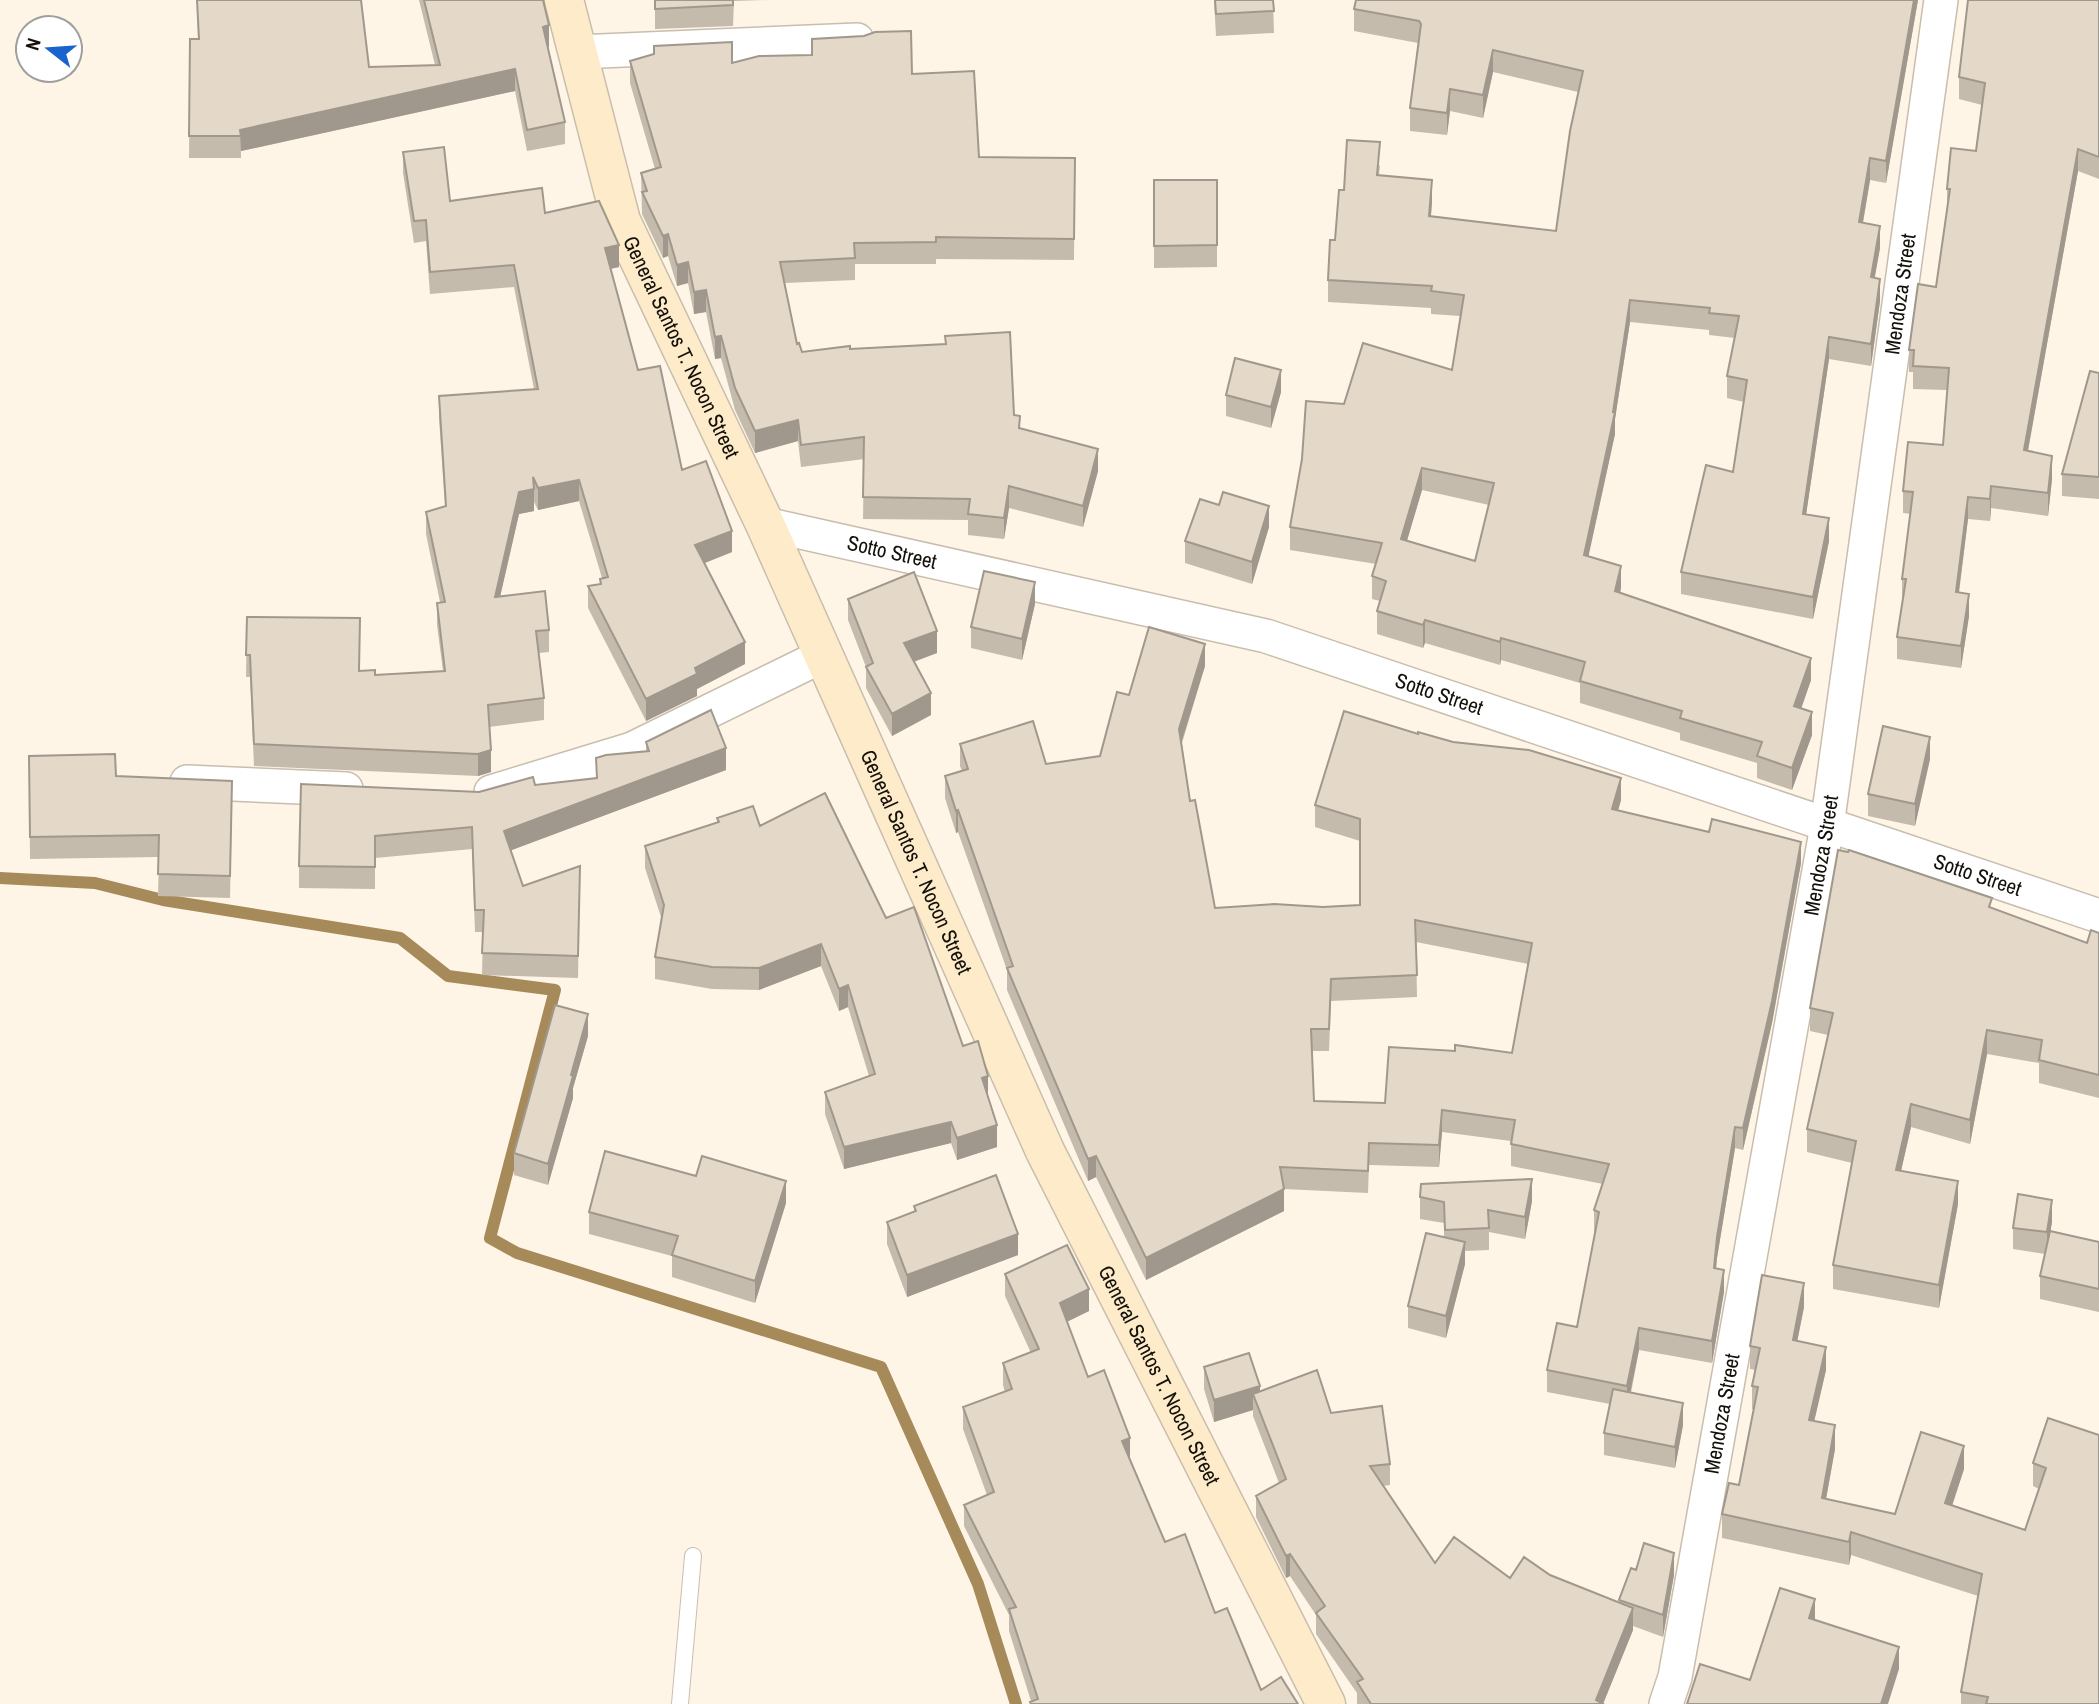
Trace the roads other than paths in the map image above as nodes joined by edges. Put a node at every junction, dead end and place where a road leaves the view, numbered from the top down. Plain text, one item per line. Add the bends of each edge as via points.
1 (564, 0) edge
2 (1941, 0) edge
3 (863, 39) edge
4 (577, 52) junction
5 (765, 524) junction
6 (824, 655) junction
7 (156, 781) edge
8 (372, 790) edge
9 (466, 794) edge
10 (1827, 826) junction
11 (2099, 916) edge
12 (693, 1556) dead end
13 (680, 1704) edge
14 (1326, 1704) edge
15 (1666, 1704) edge

1 - 4 main road, General Santos T. Nocon Street
2 - 10 street, Mendoza Street
3 - 4 street
4 - 5 main road, General Santos T. Nocon Street via 621,221
5 - 6 main road, General Santos T. Nocon Street
5 - 10 street, Sotto Street via 1266,636
6 - 9 street via 632,749 480,795
6 - 14 main road, General Santos T. Nocon Street via 1045,1151
7 - 8 street
10 - 11 street, Sotto Street
10 - 15 street, Mendoza Street via 1675,1678
12 - 13 lane

